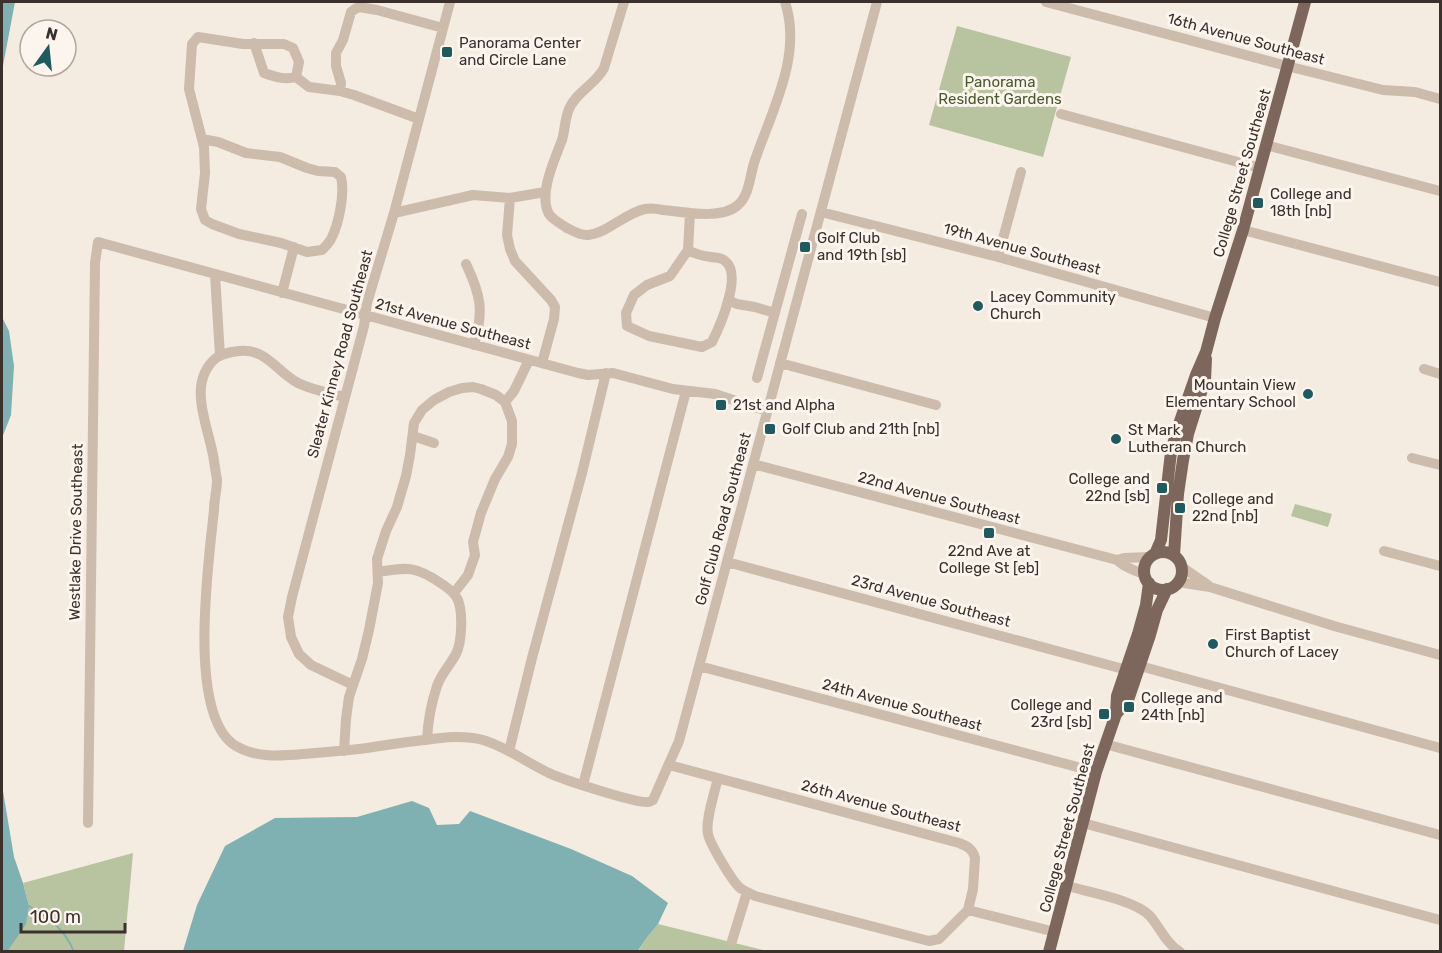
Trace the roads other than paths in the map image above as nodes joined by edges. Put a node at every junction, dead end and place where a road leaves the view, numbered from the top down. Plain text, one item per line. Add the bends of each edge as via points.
1 (450, 2) edge
2 (624, 2) edge
3 (785, 2) edge
4 (877, 2) edge
5 (1046, 2) edge
6 (1305, 2) edge
7 (443, 28) junction
8 (254, 43) junction
9 (1287, 66) junction
10 (296, 77) junction
11 (340, 91) junction
12 (1440, 99) edge
13 (1061, 114) dead end
14 (419, 119) junction
15 (202, 139) junction
16 (1266, 145) junction
17 (1260, 168) junction
18 (1021, 172) dead end
19 (1440, 191) edge
20 (545, 192) junction
21 (510, 198) junction
22 (821, 212) junction
23 (394, 213) junction
24 (690, 213) junction
25 (802, 214) dead end
26 (1243, 230) junction
27 (98, 242) joint
28 (294, 247) junction
29 (688, 250) junction
30 (998, 257) junction
31 (466, 264) dead end
32 (215, 274) junction
33 (1440, 282) edge
34 (282, 293) junction
35 (728, 300) junction
36 (775, 313) junction
37 (365, 315) junction
38 (1215, 318) junction
39 (474, 345) junction
40 (1206, 352) junction
41 (220, 356) junction
42 (529, 360) junction
43 (542, 363) junction
44 (780, 363) junction
45 (1424, 369) dead end
46 (606, 373) junction
47 (1440, 374) edge
48 (757, 378) dead end
49 (686, 391) junction
50 (345, 397) junction
51 (505, 402) junction
52 (936, 405) dead end
53 (767, 411) junction
54 (412, 436) junction
55 (435, 443) dead end
56 (1412, 458) dead end
57 (753, 464) junction
58 (1440, 465) edge
59 (1384, 550) dead end
60 (1153, 555) junction
61 (1174, 555) junction
62 (1117, 560) junction
63 (727, 562) junction
64 (1440, 566) edge
65 (1182, 567) junction
66 (378, 572) junction
67 (1147, 579) junction
68 (1172, 586) junction
69 (1210, 587) junction
70 (454, 593) junction
71 (1440, 655) edge
72 (699, 666) junction
73 (1140, 666) junction
74 (1127, 670) junction
75 (353, 685) junction
76 (1116, 714) junction
77 (427, 740) junction
78 (1106, 744) junction
79 (1440, 748) edge
80 (344, 751) junction
81 (509, 751) junction
82 (669, 765) junction
83 (1096, 772) junction
84 (718, 778) junction
85 (583, 785) junction
86 (88, 823) dead end
87 (1083, 823) junction
88 (1440, 836) edge
89 (1066, 886) junction
90 (747, 892) junction
91 (968, 910) junction
92 (1440, 920) edge
93 (1054, 932) junction
94 (732, 941) dead end
95 (1049, 951) edge
96 (1180, 951) edge

1 - 7 street, Sleater Kinney Road Southeast
2 - 20 street via 600,76 569,108
3 - 24 street via 791,33 789,55 741,203 715,214
4 - 22 street, Golf Club Road Southeast
5 - 9 street, 16th Avenue Southeast
6 - 9 main road, College Street Southeast
7 - 11 street via 355,9 336,53
7 - 14 street, Sleater Kinney Road Southeast
8 - 10 street via 264,73
8 - 10 street via 293,48 299,62
8 - 15 street via 198,37 192,44 189,88
9 - 12 street, 16th Avenue Southeast via 1383,90 1415,92
9 - 16 main road, College Street Southeast
10 - 11 street via 309,87
11 - 14 street
13 - 17 street
14 - 23 street, Sleater Kinney Road Southeast
15 - 28 street via 205,172 201,209 205,220 239,234
15 - 28 street via 246,153 280,157 318,171 335,172 341,177 338,221 331,240 322,250 307,252
16 - 17 main road, College Street Southeast
16 - 19 street
17 - 26 main road, College Street Southeast
18 - 30 street
20 - 21 street
20 - 24 street via 549,214 587,236 646,209
21 - 23 street via 472,195
21 - 43 street via 510,249 515,261 555,308
22 - 30 street, 19th Avenue Southeast
22 - 44 street, Golf Club Road Southeast
23 - 37 street, Sleater Kinney Road Southeast
24 - 29 street
25 - 36 street
26 - 33 street
26 - 38 main road, College Street Southeast
27 - 32 street, 21st Avenue Southeast
27 - 86 street, Westlake Drive Southeast
28 - 34 street
29 - 35 street via 727,262 732,286
29 - 35 street via 670,276 634,295 626,313 627,326 649,336 702,347 712,342
30 - 38 street, 19th Avenue Southeast
31 - 39 street via 481,306
32 - 34 street, 21st Avenue Southeast
32 - 41 street
34 - 37 street, 21st Avenue Southeast
35 - 36 street
36 - 48 street
37 - 39 street, 21st Avenue Southeast
37 - 50 street, Sleater Kinney Road Southeast
38 - 40 main road, College Street Southeast
39 - 42 street, 21st Avenue Southeast
40 - 60 main road, College Street Southeast via 1171,452 1161,540
40 - 61 main road, College Street Southeast via 1205,380 1183,460
41 - 50 street via 246,350 257,353 298,383
41 - 80 street via 208,368 200,394 217,481 204,610 207,693 216,723 234,746 249,752 291,755
42 - 43 street, 21st Avenue Southeast
42 - 51 street
43 - 46 street, 21st Avenue Southeast via 588,375
44 - 52 street
44 - 53 street, Golf Club Road Southeast
45 - 47 street
46 - 49 street, 21st Avenue Southeast
46 - 81 street
49 - 53 street, 21st Avenue Southeast via 715,394
49 - 85 street
50 - 75 street, Sleater Kinney Road Southeast via 288,617 299,654 311,665
51 - 54 street via 473,387 449,392 422,410
51 - 70 street via 512,421 512,444 481,513 468,575
53 - 57 street, Golf Club Road Southeast
54 - 55 street
54 - 66 street via 406,476 386,531
56 - 58 street
57 - 62 street, 22nd Avenue Southeast
57 - 63 street, Golf Club Road Southeast
59 - 64 street
60 - 61 main road
60 - 62 street, 22nd Avenue Southeast
60 - 67 main road via 1145,568
61 - 65 main road
62 - 67 street, 22nd Avenue Southeast
63 - 72 street, Golf Club Road Southeast
63 - 74 street, 23rd Avenue Southeast
65 - 68 main road
65 - 69 street
66 - 70 street via 409,568 420,571
66 - 75 street via 369,630
67 - 68 main road via 1160,589
67 - 74 main road, College Street Southeast via 1146,605
68 - 69 street
68 - 73 main road, College Street Southeast via 1157,610
69 - 71 street
70 - 77 street via 460,614 460,642 438,684 428,716
72 - 82 street, Golf Club Road Southeast
72 - 83 street, 24th Avenue Southeast
73 - 76 main road, College Street Southeast via 1128,700
73 - 79 street
74 - 76 main road, College Street Southeast via 1117,696
75 - 80 street
76 - 78 main road, College Street Southeast
77 - 80 street
77 - 81 street via 476,738
78 - 83 main road, College Street Southeast
78 - 88 street
81 - 85 street via 549,773
82 - 84 street, 26th Avenue Southeast
82 - 85 street, Golf Club Road Southeast via 648,802
83 - 87 main road, College Street Southeast
84 - 90 street via 707,833 725,867
84 - 91 street, 26th Avenue Southeast via 966,846 975,858
87 - 89 main road, College Street Southeast
87 - 92 street
89 - 93 main road, College Street Southeast
89 - 96 street via 1139,908
90 - 91 street via 928,940 939,939
90 - 94 street
91 - 93 street
93 - 95 main road, College Street Southeast

